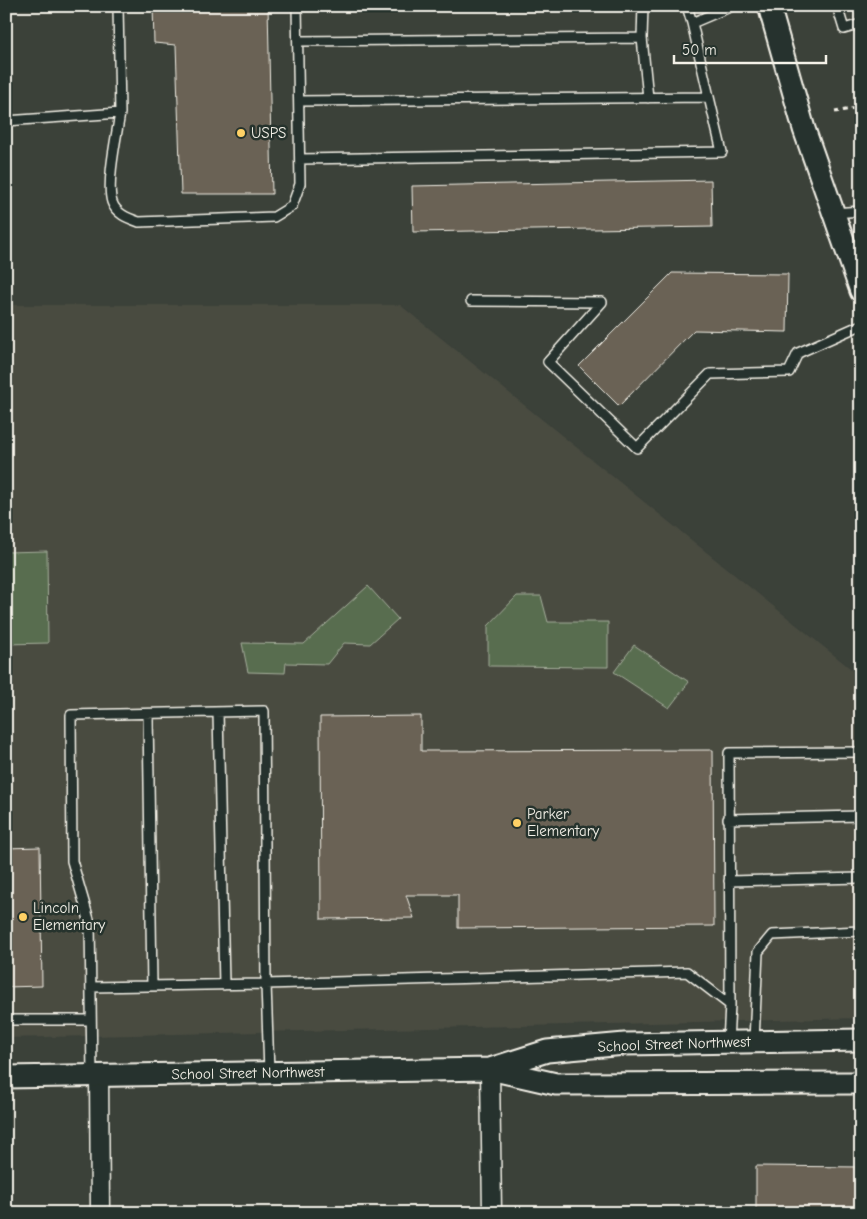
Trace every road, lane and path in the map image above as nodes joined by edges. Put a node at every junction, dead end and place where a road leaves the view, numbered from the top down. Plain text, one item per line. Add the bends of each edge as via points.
1 (118, 6) edge
2 (297, 6) edge
3 (643, 6) edge
4 (687, 6) edge
5 (732, 6) edge
6 (769, 6) edge
7 (836, 6) edge
8 (692, 23) junction
9 (861, 24) edge
10 (642, 38) junction
11 (298, 41) junction
12 (709, 97) junction
13 (648, 98) junction
14 (299, 101) junction
15 (861, 107) edge
16 (835, 112) dead end
17 (120, 113) junction
18 (6, 121) edge
19 (300, 159) junction
20 (861, 211) edge
21 (834, 213) junction
22 (861, 291) edge
23 (472, 301) dead end
24 (861, 325) edge
25 (218, 712) junction
26 (148, 715) junction
27 (861, 752) edge
28 (861, 816) edge
29 (728, 819) junction
30 (861, 878) edge
31 (729, 881) junction
32 (861, 931) edge
33 (224, 984) junction
34 (266, 984) junction
35 (152, 986) junction
36 (91, 987) junction
37 (730, 1005) junction
38 (6, 1020) edge
39 (91, 1020) junction
40 (861, 1040) edge
41 (728, 1042) junction
42 (754, 1042) junction
43 (490, 1069) junction
44 (269, 1072) junction
45 (96, 1075) junction
46 (6, 1077) edge
47 (861, 1083) edge
48 (100, 1213) edge
49 (492, 1213) edge

1 - 17 lane
2 - 11 lane
3 - 10 lane
4 - 8 lane
5 - 8 lane
6 - 21 street via 804,129
7 - 9 lane via 844,29
8 - 12 lane
10 - 11 lane
10 - 13 lane
11 - 14 lane
12 - 13 lane
12 - 19 lane via 722,152
13 - 14 lane
14 - 19 lane
15 - 16 path
17 - 18 lane
17 - 19 lane via 111,178 112,202 123,216 139,222 274,217 292,206 300,184
20 - 21 lane
21 - 22 street
23 - 24 lane via 602,302 548,362 637,448 710,374 789,372 798,353
25 - 26 lane
25 - 33 lane
25 - 34 lane via 264,711
26 - 35 lane
26 - 36 lane via 71,715 72,861 90,923
27 - 29 lane via 729,753
28 - 29 lane
29 - 31 lane
30 - 31 lane
31 - 37 lane
32 - 42 lane via 772,935 758,952
33 - 34 lane
33 - 35 lane
34 - 37 lane via 687,972
34 - 44 lane
35 - 36 lane
36 - 39 lane
37 - 41 lane
38 - 39 lane
39 - 45 lane
40 - 42 street, School Street Northwest
41 - 42 street, School Street Northwest
41 - 43 street, School Street Northwest via 625,1044 547,1051
43 - 44 street, School Street Northwest
43 - 47 street, School Street Northwest via 556,1084
43 - 49 street
44 - 45 street, School Street Northwest
45 - 46 street, School Street Northwest
45 - 48 street

